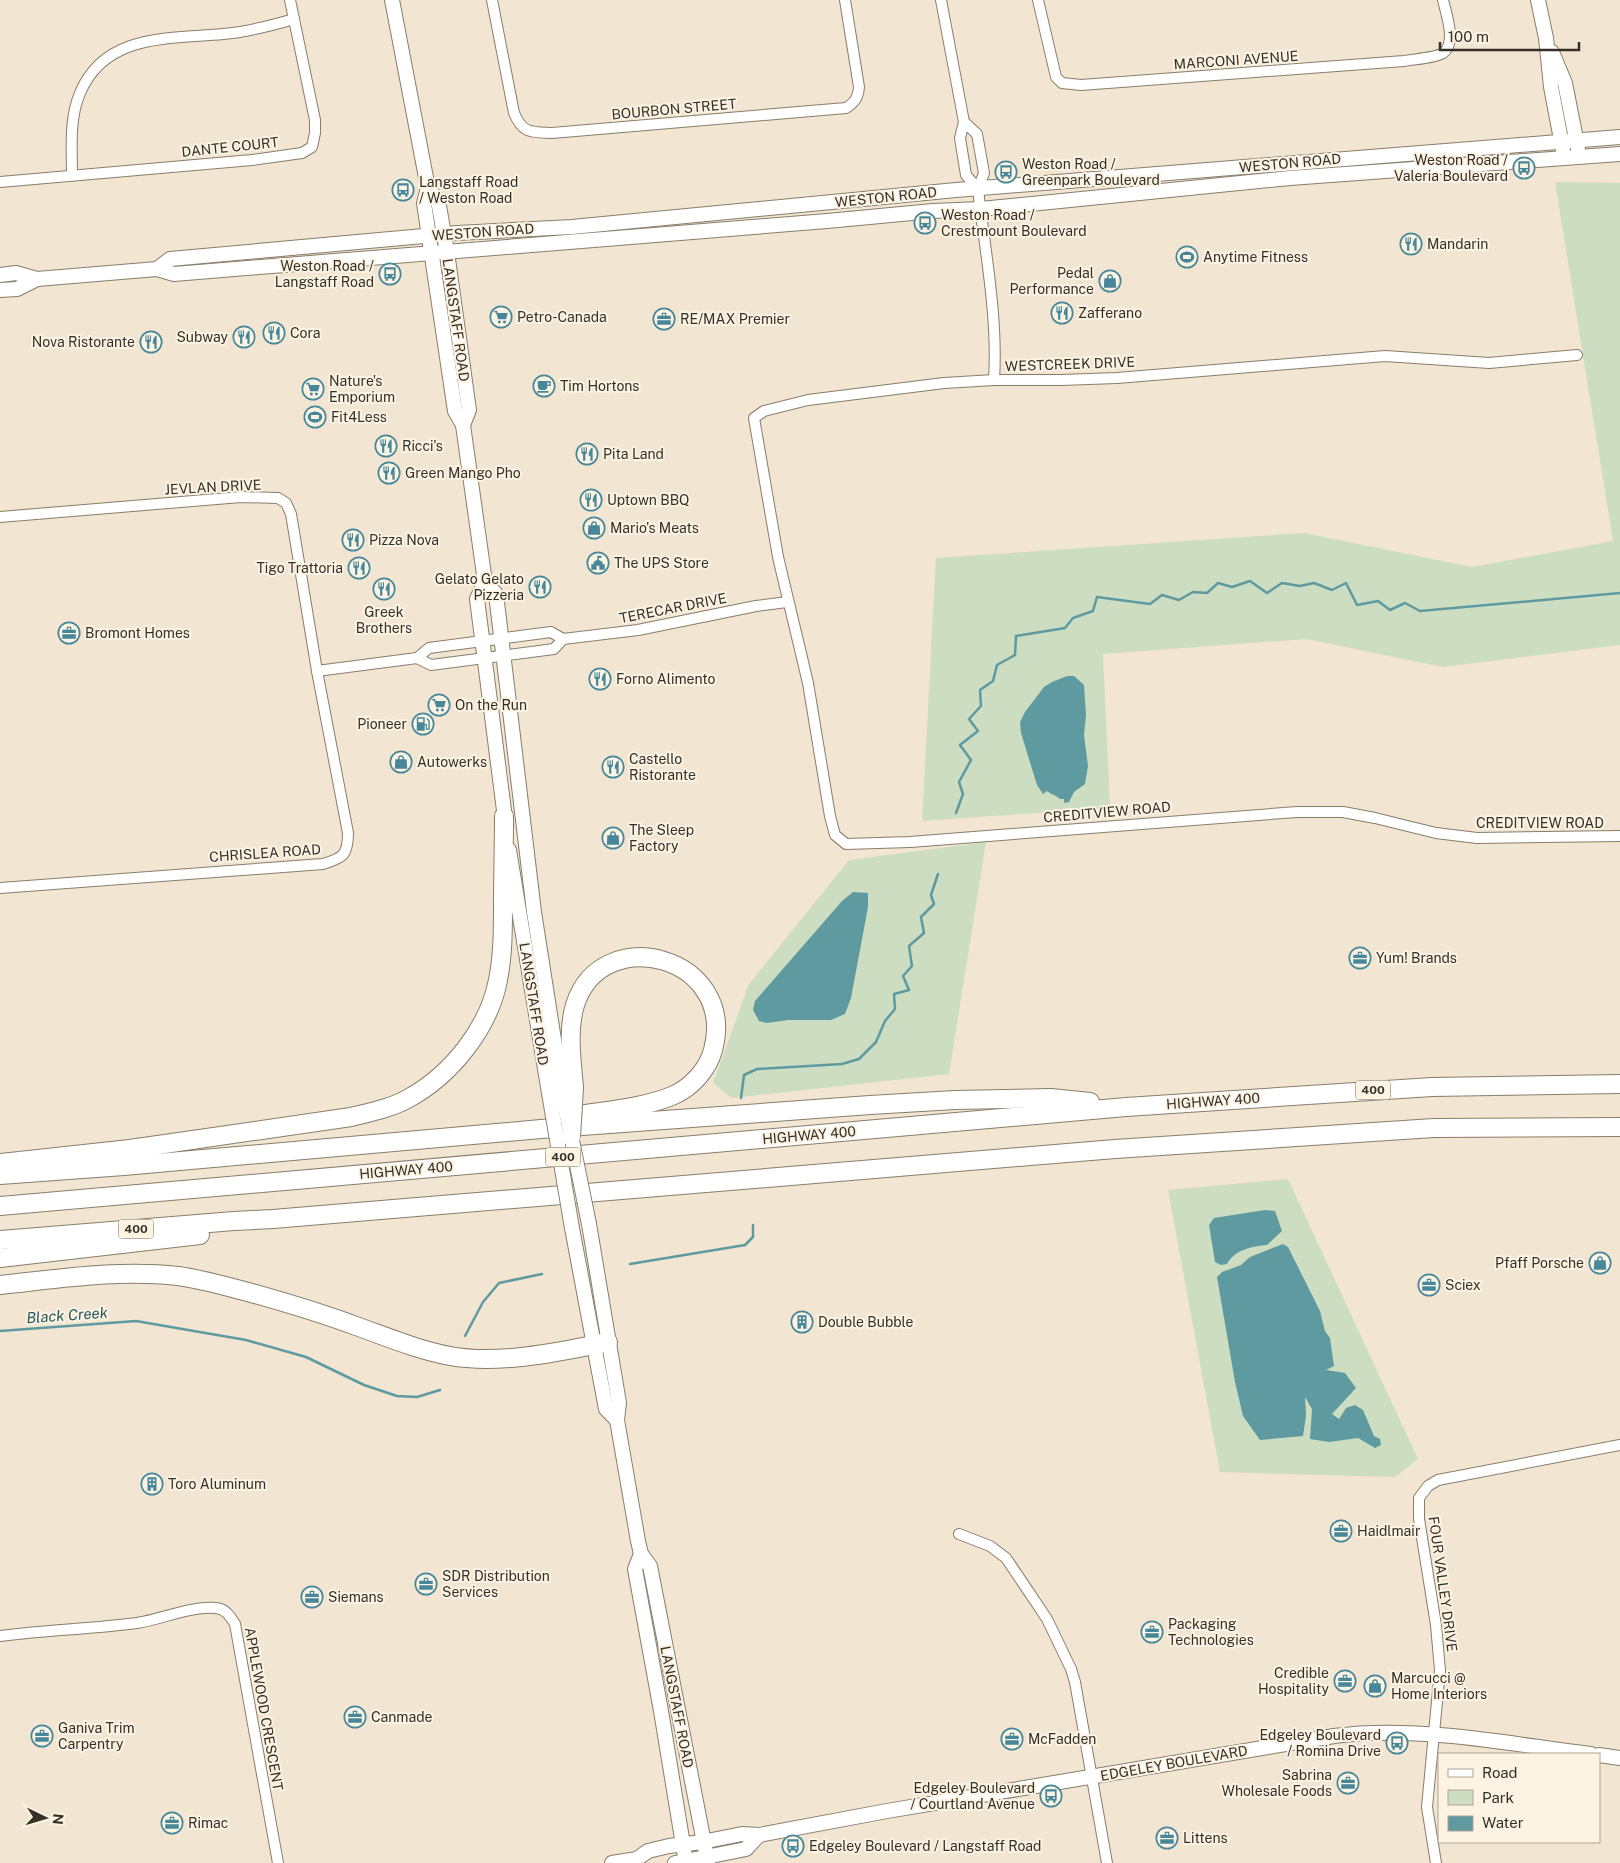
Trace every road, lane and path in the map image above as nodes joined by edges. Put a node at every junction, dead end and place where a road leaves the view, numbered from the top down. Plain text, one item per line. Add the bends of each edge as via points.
1 (290, 0) edge
2 (392, 0) edge
3 (492, 0) edge
4 (845, 0) edge
5 (942, 0) edge
6 (1038, 0) edge
7 (1443, 0) edge
8 (1538, 0) edge
9 (294, 19) junction
10 (1546, 38) junction
11 (964, 122) junction
12 (1620, 137) edge
13 (1576, 141) junction
14 (1561, 142) junction
15 (1620, 154) edge
16 (1579, 157) junction
17 (1564, 159) junction
18 (72, 176) junction
19 (0, 182) edge
20 (428, 188) junction
21 (978, 189) junction
22 (980, 208) junction
23 (444, 234) junction
24 (429, 236) junction
25 (447, 252) junction
26 (432, 254) junction
27 (157, 269) junction
28 (0, 275) edge
29 (37, 279) junction
30 (0, 290) edge
31 (1577, 355) dead end
32 (994, 380) junction
33 (463, 424) junction
34 (0, 516) edge
35 (485, 582) junction
36 (787, 602) junction
37 (502, 638) junction
38 (563, 638) junction
39 (481, 641) junction
40 (504, 654) junction
41 (484, 657) junction
42 (417, 658) junction
43 (317, 671) junction
44 (504, 816) junction
45 (1620, 836) edge
46 (0, 888) edge
47 (1620, 1084) edge
48 (562, 1091) junction
49 (1126, 1107) junction
50 (1620, 1126) edge
51 (541, 1129) junction
52 (571, 1136) joint
53 (0, 1163) edge
54 (0, 1175) edge
55 (0, 1206) edge
56 (273, 1219) junction
57 (0, 1240) edge
58 (0, 1258) edge
59 (0, 1285) edge
60 (601, 1343) junction
61 (1620, 1445) edge
62 (958, 1534) dead end
63 (641, 1554) junction
64 (0, 1636) edge
65 (1433, 1735) junction
66 (1583, 1753) edge
67 (1600, 1755) edge
68 (1620, 1758) edge
69 (1093, 1777) junction
70 (759, 1835) junction
71 (702, 1842) junction
72 (682, 1844) junction
73 (707, 1860) edge
74 (641, 1861) edge
75 (682, 1862) edge
76 (278, 1863) edge
77 (612, 1863) edge
78 (1107, 1863) edge
79 (1436, 1863) edge

1 - 9 street, DANTE COURT
2 - 20 main road, LANGSTAFF ROAD
3 - 4 street, BOURBON STREET via 518,124 531,132 552,133 846,108 854,103 860,87
5 - 11 street
6 - 7 street, MARCONI AVENUE via 1056,77 1062,83 1081,85 1404,61 1443,54 1450,39
8 - 10 main road
9 - 18 street via 224,34 135,43 100,64 84,85 75,109
9 - 18 street, DANTE COURT via 315,120 312,147 302,152 252,160
10 - 13 main road via 1565,83
10 - 14 main road
11 - 21 street via 960,138 966,175
11 - 21 street via 977,134 984,173
12 - 13 main road, WESTON ROAD
13 - 14 main road, WESTON ROAD
13 - 16 main road
14 - 17 main road
14 - 21 main road, WESTON ROAD
15 - 16 main road, WESTON ROAD
16 - 17 main road, WESTON ROAD
17 - 22 main road, WESTON ROAD via 1290,178
18 - 19 street, DANTE COURT
20 - 23 main road, LANGSTAFF ROAD via 438,200
20 - 24 main road, LANGSTAFF ROAD via 424,203
21 - 22 street
21 - 23 main road, WESTON ROAD via 572,227
22 - 25 main road, WESTON ROAD
22 - 32 street via 992,298 996,356
23 - 24 main road, WESTON ROAD
23 - 25 main road, LANGSTAFF ROAD
24 - 26 main road, LANGSTAFF ROAD
24 - 27 main road, WESTON ROAD via 170,259
25 - 26 main road, WESTON ROAD
25 - 33 main road, LANGSTAFF ROAD via 469,410
26 - 27 main road, WESTON ROAD via 174,274
26 - 33 main road, LANGSTAFF ROAD via 455,411
27 - 29 main road, WESTON ROAD
28 - 29 main road, WESTON ROAD via 16,273
29 - 30 main road, WESTON ROAD via 17,289
31 - 32 street, WESTCREEK DRIVE via 1489,363 1385,356 1126,377
32 - 36 street, WESTCREEK DRIVE via 808,400 764,411 754,418
33 - 35 main road, LANGSTAFF ROAD
34 - 43 street, JEVLAN DRIVE via 241,497 278,498 291,514
35 - 37 main road, LANGSTAFF ROAD via 496,594
35 - 39 main road, LANGSTAFF ROAD via 477,599
36 - 38 street, TERECAR DRIVE via 638,630
36 - 45 street, CREDITVIEW ROAD via 808,683 833,827 835,835 846,844 910,842 1297,812 1343,812 1436,833 1477,838
37 - 38 street, TERECAR DRIVE via 551,632
37 - 39 street, TERECAR DRIVE
37 - 40 main road, LANGSTAFF ROAD
38 - 40 street, TERECAR DRIVE via 554,649
39 - 41 main road, LANGSTAFF ROAD
39 - 42 street, TERECAR DRIVE via 429,648
40 - 41 street, TERECAR DRIVE
40 - 48 main road, LANGSTAFF ROAD via 534,912
41 - 42 street, TERECAR DRIVE via 432,665
41 - 44 main road, LANGSTAFF ROAD
42 - 43 street
43 - 46 street, CHRISLEA ROAD via 348,833 344,855 323,864
44 - 48 main road, LANGSTAFF ROAD
44 - 53 highway via 503,929 498,981 489,1008 470,1042 428,1087 407,1100 351,1117 130,1149
47 - 49 highway, HIGHWAY 400 / 400 via 1432,1086
48 - 51 highway via 575,1004 587,982 596,974 625,959 643,957 664,960 684,969 700,984 712,1004 716,1023 710,1061 697,1078 675,1095 654,1102 560,1119
48 - 52 highway, bridge
48 - 60 main road, LANGSTAFF ROAD, bridge via 572,1228
49 - 51 highway via 1051,1098 955,1100
49 - 55 highway, HIGHWAY 400 / 400
50 - 56 highway, 400 via 1434,1128 1115,1148
51 - 54 highway
52 - 60 main road, LANGSTAFF ROAD, bridge via 589,1224
56 - 57 highway, 400
56 - 58 highway via 248,1230
59 - 60 highway via 136,1273 178,1276 319,1312 420,1348 470,1358 539,1354
60 - 63 main road, LANGSTAFF ROAD via 606,1409 617,1420
61 - 65 street, FOUR VALLEY DRIVE via 1438,1480 1428,1486 1420,1498 1419,1519 1440,1670
62 - 69 street via 990,1546 1006,1558 1047,1619 1075,1682
63 - 71 main road, LANGSTAFF ROAD via 650,1566
63 - 72 main road, LANGSTAFF ROAD via 635,1569
64 - 76 street, APPLEWOOD CRESCENT via 139,1622 200,1609 217,1608 229,1614 235,1624
65 - 66 main road, EDGELEY BOULEVARD
65 - 69 main road, EDGELEY BOULEVARD via 1365,1732
65 - 79 street via 1427,1807
67 - 68 main road
69 - 70 main road, EDGELEY BOULEVARD
69 - 78 street
70 - 71 main road, EDGELEY BOULEVARD via 742,1834
70 - 73 main road via 746,1850
71 - 72 main road, EDGELEY BOULEVARD
71 - 73 main road, LANGSTAFF ROAD
72 - 74 main road, EDGELEY BOULEVARD via 648,1850
72 - 75 main road, LANGSTAFF ROAD
73 - 75 main road
74 - 77 main road, EDGELEY BOULEVARD

